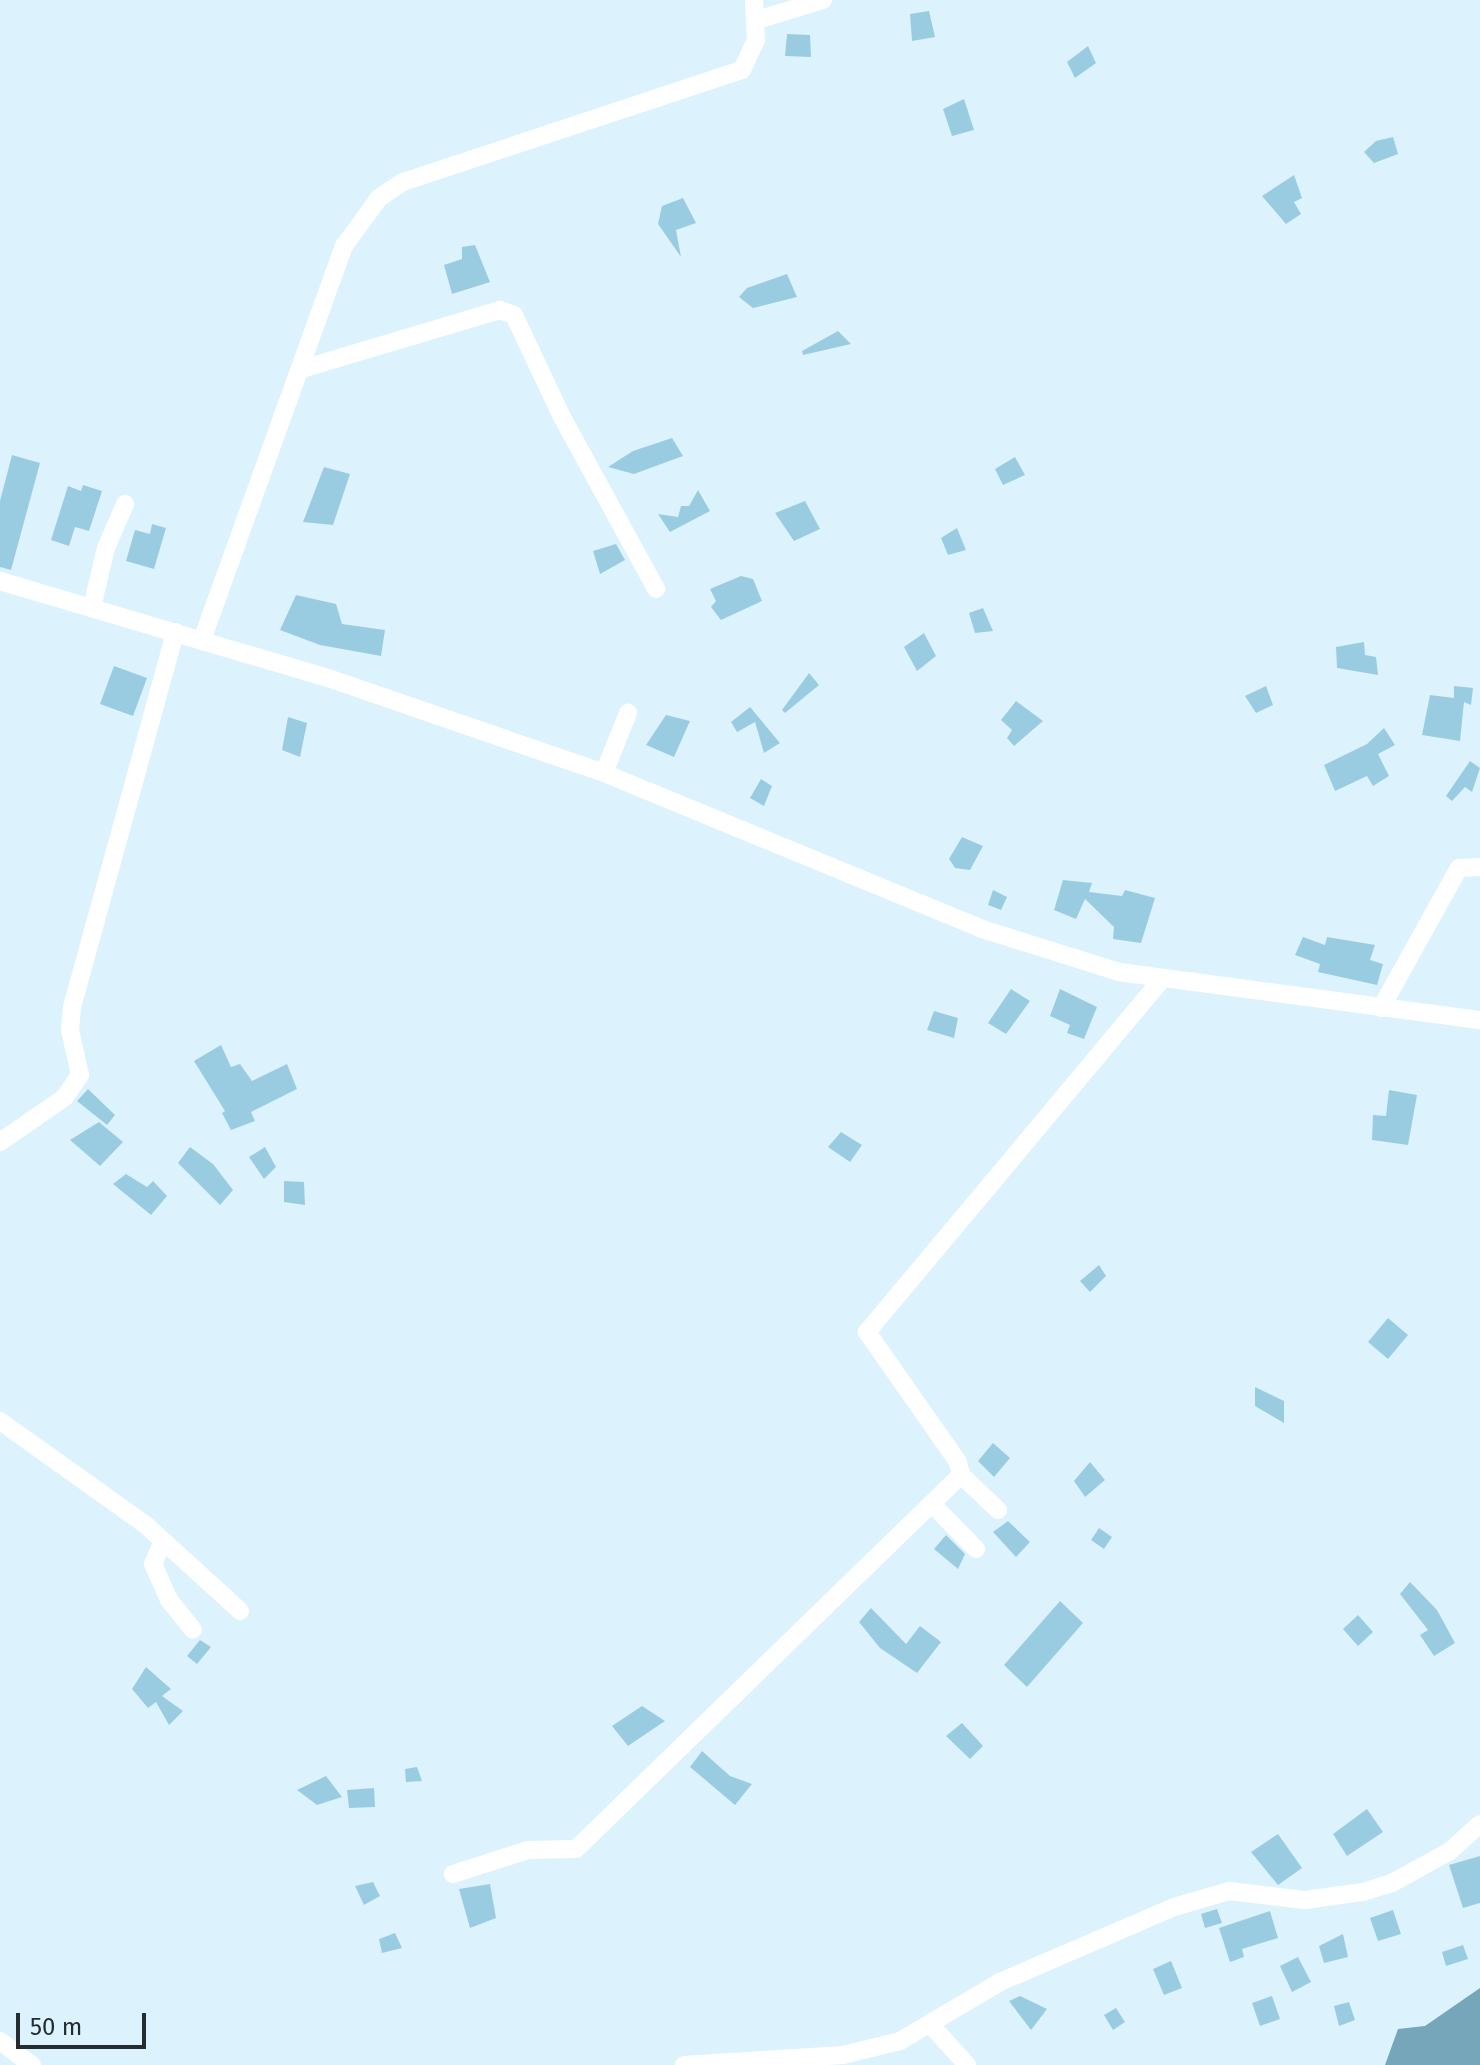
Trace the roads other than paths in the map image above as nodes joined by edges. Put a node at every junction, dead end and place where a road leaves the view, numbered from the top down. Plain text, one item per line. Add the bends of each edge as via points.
1 (754, 0) edge
2 (823, 0) edge
3 (757, 20) junction
4 (302, 369) junction
5 (125, 504) dead end
6 (0, 581) edge
7 (656, 589) dead end
8 (92, 607) junction
9 (175, 632) junction
10 (202, 640) junction
11 (628, 713) dead end
12 (604, 773) junction
13 (1480, 867) edge
14 (1161, 981) junction
15 (1381, 1008) junction
16 (1480, 1020) edge
17 (0, 1142) edge
18 (0, 1421) edge
19 (961, 1475) junction
20 (932, 1504) junction
21 (998, 1510) dead end
22 (162, 1543) junction
23 (976, 1549) dead end
24 (240, 1611) dead end
25 (193, 1630) dead end
26 (1480, 1824) edge
27 (453, 1874) dead end
28 (930, 2024) junction
29 (0, 2041) edge
30 (32, 2065) edge
31 (684, 2065) edge
32 (967, 2065) edge

1 - 3 street
2 - 3 street
3 - 4 street via 756,40 742,70 403,182 379,198 344,246
4 - 7 street via 500,310 514,315 569,430
4 - 10 street
5 - 8 street via 106,548
6 - 8 street
8 - 9 street
9 - 10 street
9 - 17 street via 72,1007 70,1030 80,1075 65,1097
10 - 12 street
11 - 12 street
12 - 14 street via 982,929
13 - 15 street via 1459,868
14 - 15 street
14 - 19 street via 867,1332 958,1462
15 - 16 street
18 - 22 street via 147,1526
19 - 20 street
19 - 21 street
20 - 23 street
20 - 27 street via 576,1849 528,1850
22 - 24 street
22 - 25 street via 153,1564 169,1600
26 - 28 street via 1431,1862 1363,1892 1305,1900 1229,1891 1174,1907 1000,1982
28 - 31 street via 900,2041 843,2055
28 - 32 street
29 - 30 street

